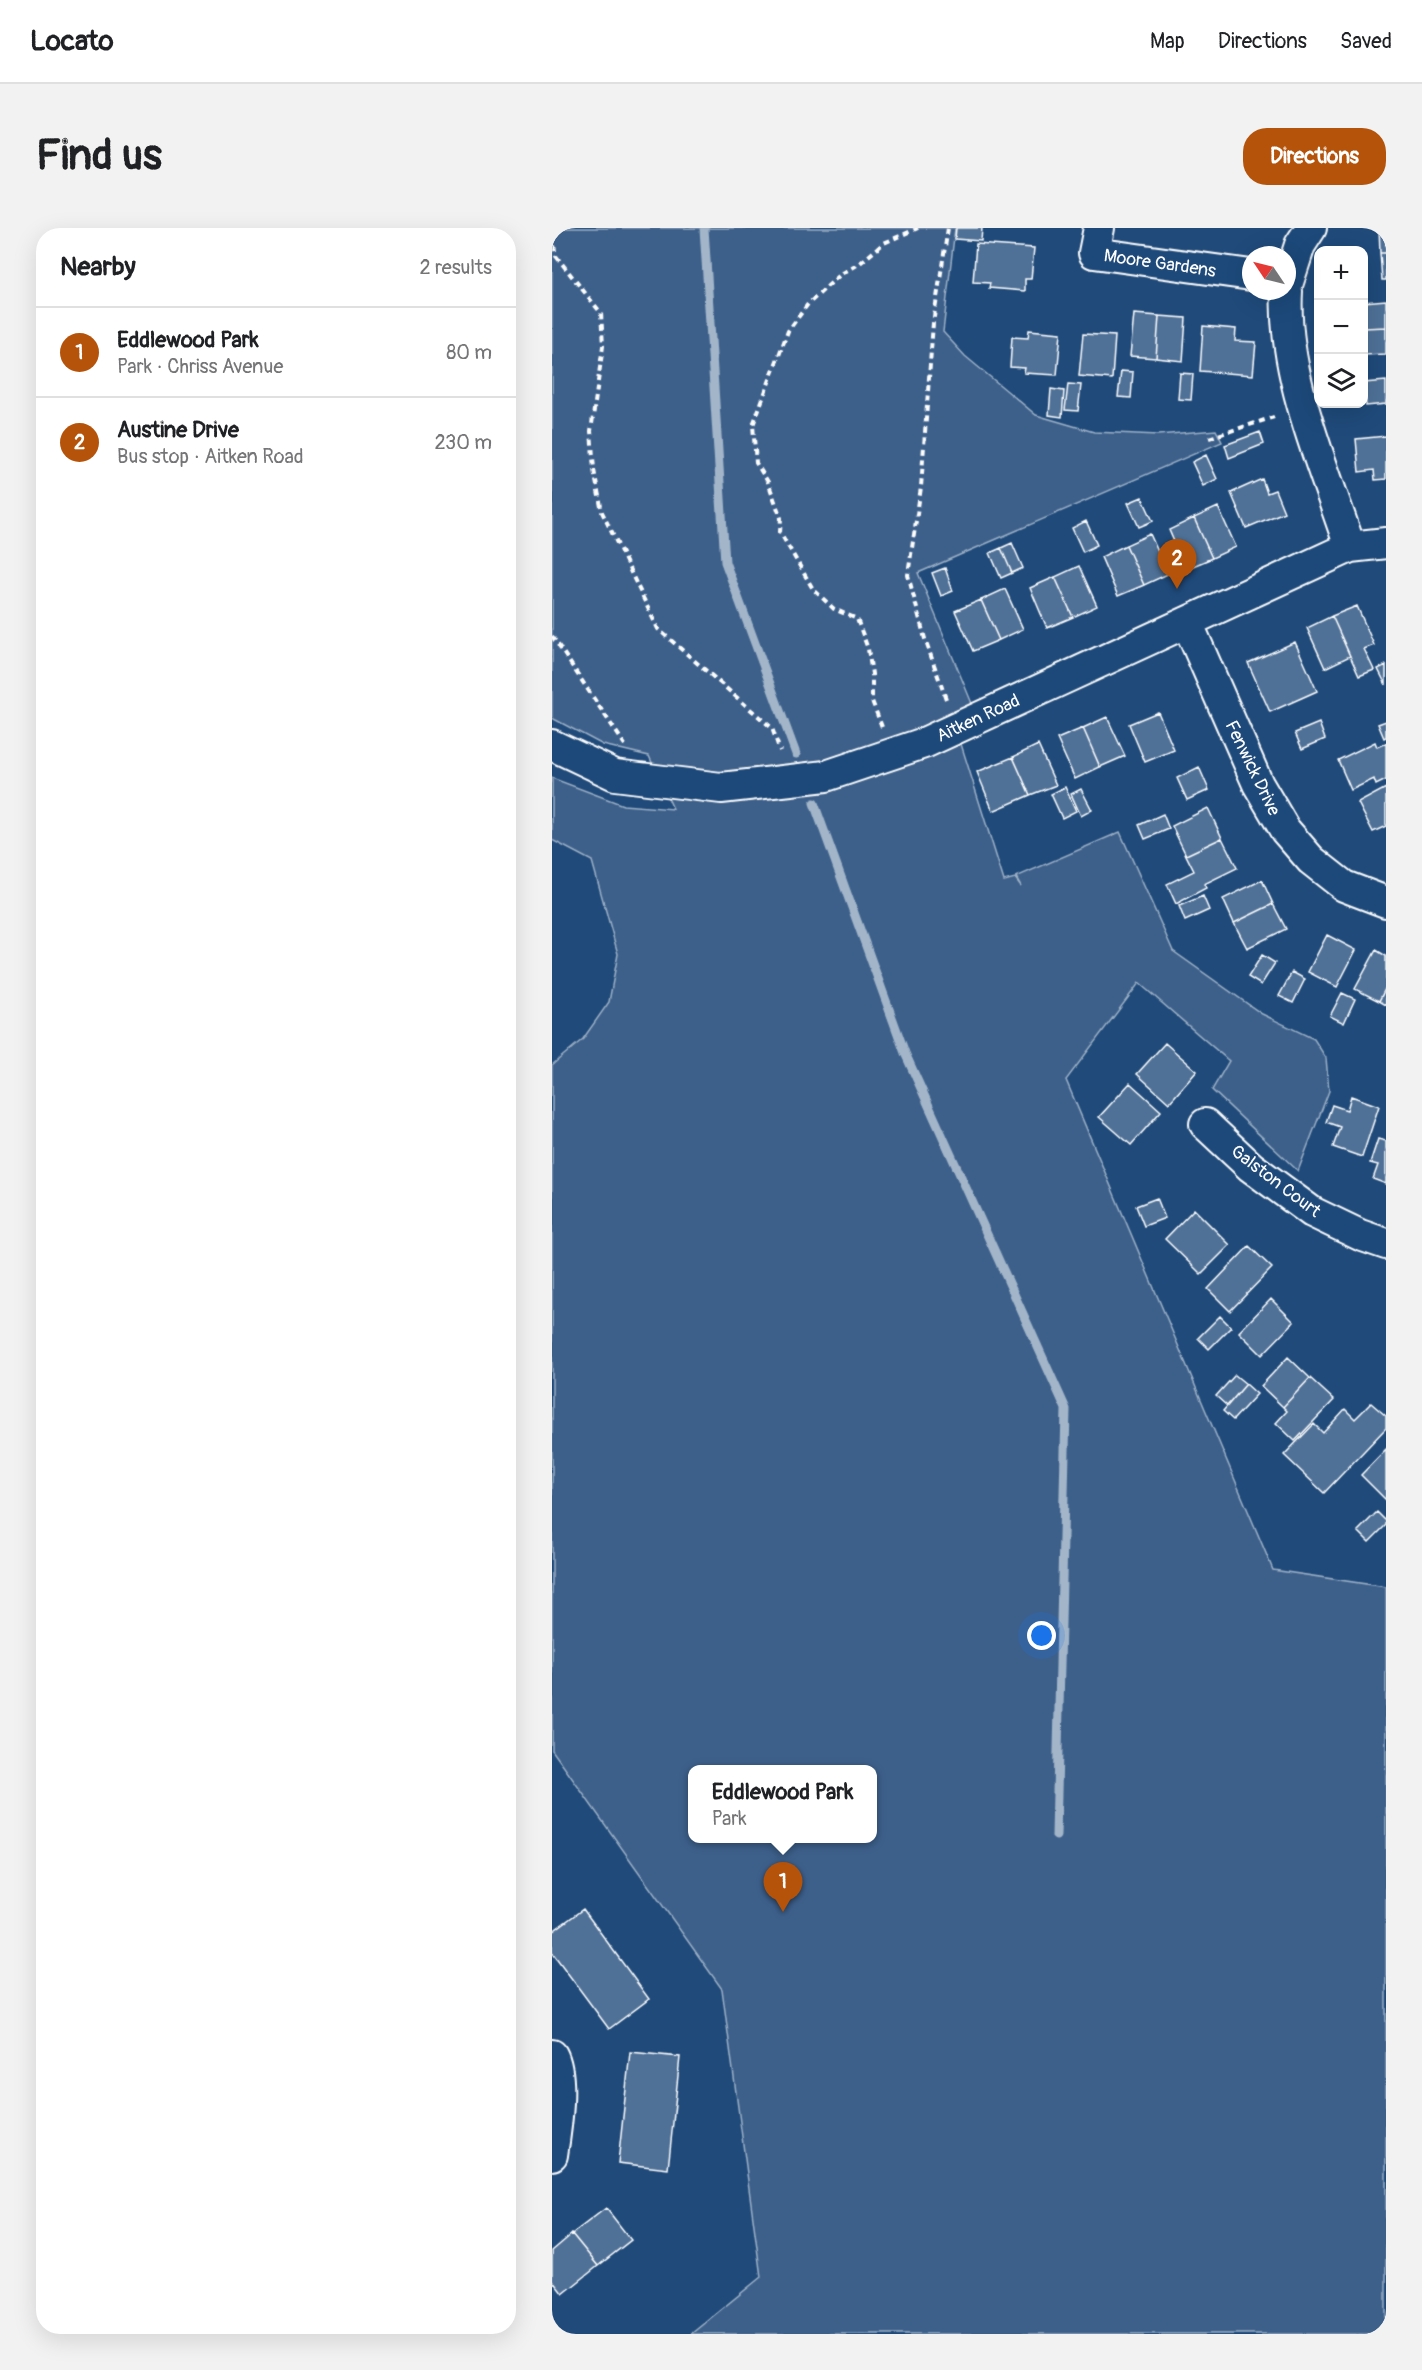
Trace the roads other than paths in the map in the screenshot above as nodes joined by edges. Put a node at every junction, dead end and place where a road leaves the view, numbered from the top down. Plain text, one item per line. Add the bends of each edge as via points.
1 (1099, 228) edge
2 (1311, 228) edge
3 (1296, 256) edge
4 (1242, 274) edge
5 (1286, 300) edge
6 (1386, 543) edge
7 (1350, 547) junction
8 (1187, 622) junction
9 (552, 745) edge
10 (1386, 902) edge
11 (1205, 1124) dead end
12 (1386, 1244) edge
13 (552, 2055) edge
14 (552, 2155) edge

1 - 4 street, Moore Gardens via 1094,254
2 - 3 street
5 - 7 street via 1291,361
6 - 7 street, Aitken Road
7 - 8 street, Aitken Road
8 - 9 street, Aitken Road via 924,743 826,776 721,788 615,775
8 - 10 street, Fenwick Drive via 1258,784 1285,830 1311,860 1344,886
11 - 12 street, Galston Court via 1251,1167 1312,1212
13 - 14 street via 557,2065

